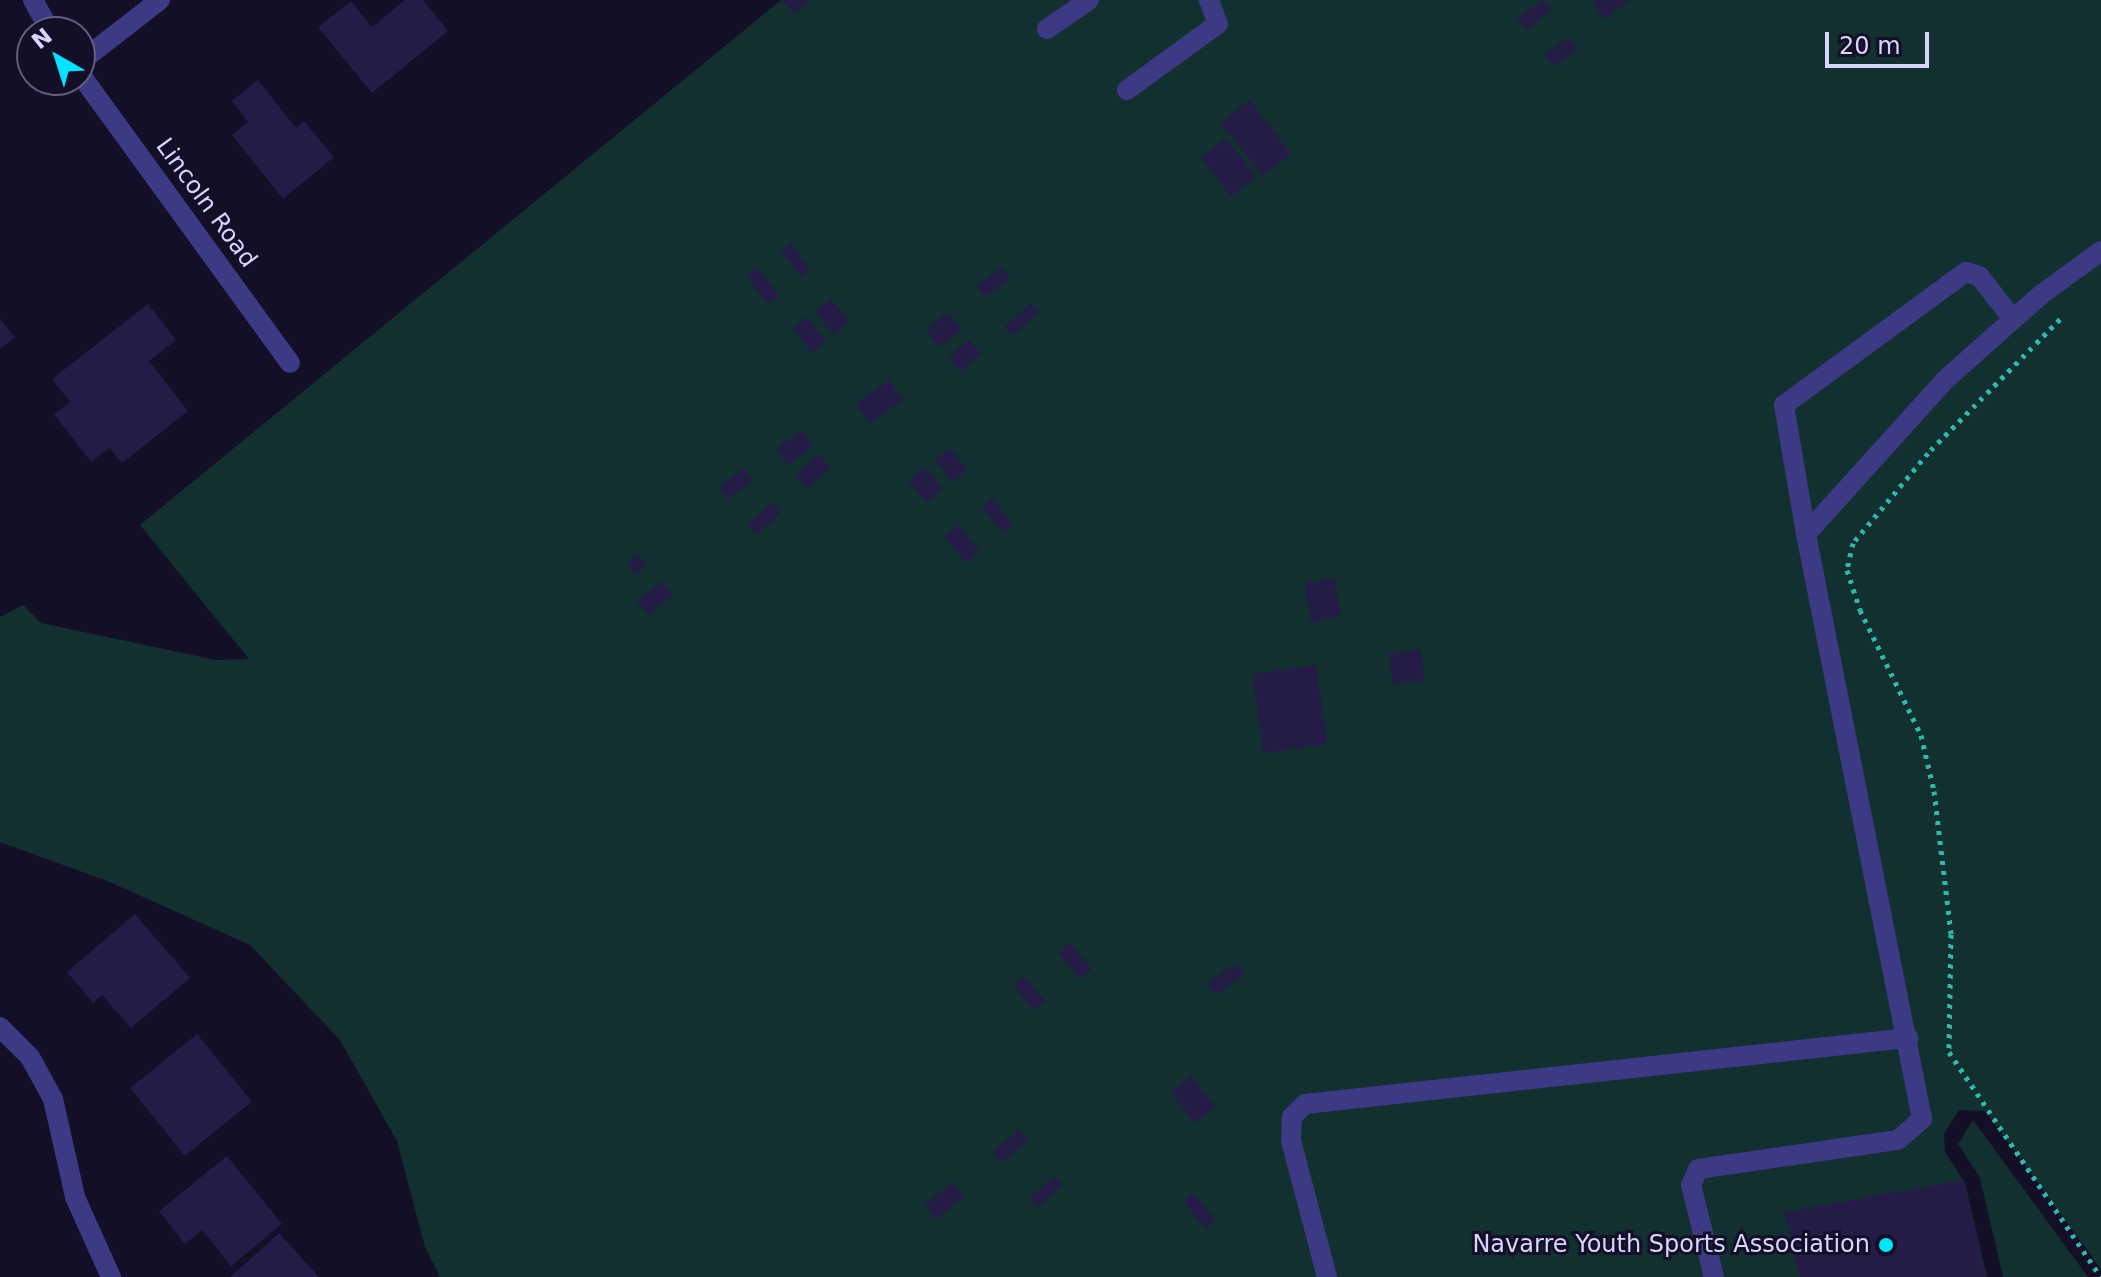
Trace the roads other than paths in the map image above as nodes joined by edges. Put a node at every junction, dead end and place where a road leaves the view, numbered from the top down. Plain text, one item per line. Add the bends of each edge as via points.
1 (160, 0) edge
2 (1089, 0) edge
3 (1209, 0) edge
4 (1047, 29) dead end
5 (96, 50) edge
6 (1127, 90) dead end
7 (96, 96) edge
8 (2101, 251) edge
9 (2013, 319) junction
10 (290, 363) dead end
11 (1806, 534) junction
12 (0, 1027) edge
13 (1908, 1038) junction
14 (111, 1277) edge
15 (1327, 1277) edge
16 (1714, 1277) edge

1 - 5 street
2 - 4 street
3 - 6 street via 1218,24
7 - 10 street, Lincoln Road
8 - 9 street
9 - 11 street via 1945,380
9 - 11 street via 1979,276 1966,272 1784,405
11 - 13 street
12 - 14 street via 30,1057 53,1099 75,1197
13 - 15 street via 1305,1104 1292,1117 1291,1141
13 - 16 street via 1922,1119 1908,1135 1706,1166 1692,1175

